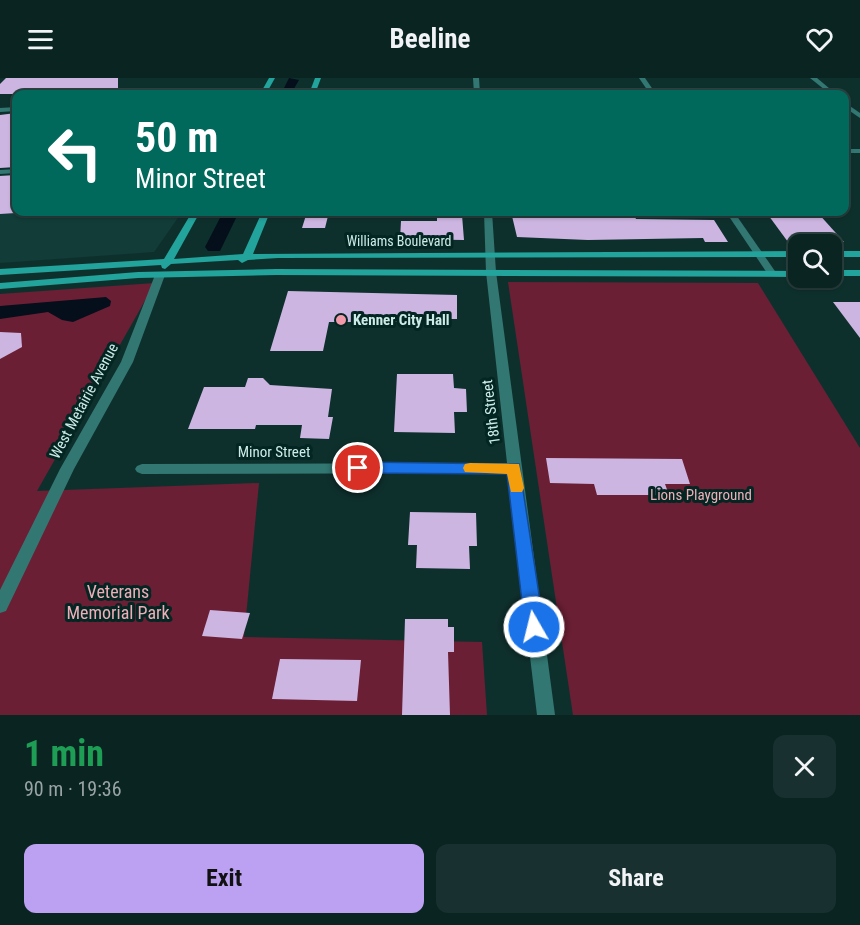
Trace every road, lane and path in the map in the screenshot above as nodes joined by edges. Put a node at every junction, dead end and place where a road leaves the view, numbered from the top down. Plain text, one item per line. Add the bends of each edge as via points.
1 (813, 78) edge
2 (828, 90) edge
3 (194, 216) edge
4 (264, 216) edge
5 (488, 216) edge
6 (733, 216) edge
7 (492, 254) junction
8 (759, 254) junction
9 (788, 254) edge
10 (842, 254) edge
11 (860, 254) edge
12 (403, 255) junction
13 (247, 256) junction
14 (168, 260) junction
15 (0, 272) edge
16 (405, 272) junction
17 (491, 272) junction
18 (211, 273) junction
19 (842, 273) edge
20 (860, 273) edge
21 (772, 274) junction
22 (788, 274) edge
23 (160, 275) junction
24 (0, 286) edge
25 (514, 468) junction
26 (142, 469) dead end
27 (0, 606) edge
28 (546, 715) edge

1 - 2 street
3 - 14 main road, West Metairie Avenue
4 - 13 main road
5 - 7 street, 18th Street
6 - 8 street
7 - 8 main road, Williams Boulevard
7 - 12 main road, Williams Boulevard
7 - 17 street, 18th Street
8 - 9 main road, Williams Boulevard
8 - 21 street
10 - 11 main road
12 - 13 main road, Williams Boulevard
12 - 16 main road
13 - 14 main road, Williams Boulevard
13 - 18 main road via 233,266
14 - 15 main road, Williams Boulevard
14 - 23 main road, West Metairie Avenue
16 - 17 main road, Williams Boulevard
16 - 18 main road, Williams Boulevard
17 - 21 main road, Williams Boulevard
17 - 25 street, 18th Street
18 - 23 main road, Williams Boulevard
19 - 20 main road
21 - 22 main road, Williams Boulevard
23 - 24 main road, Williams Boulevard
23 - 27 street, West Metairie Avenue via 127,362 67,469
25 - 26 street, Minor Street
25 - 28 street, 18th Street

